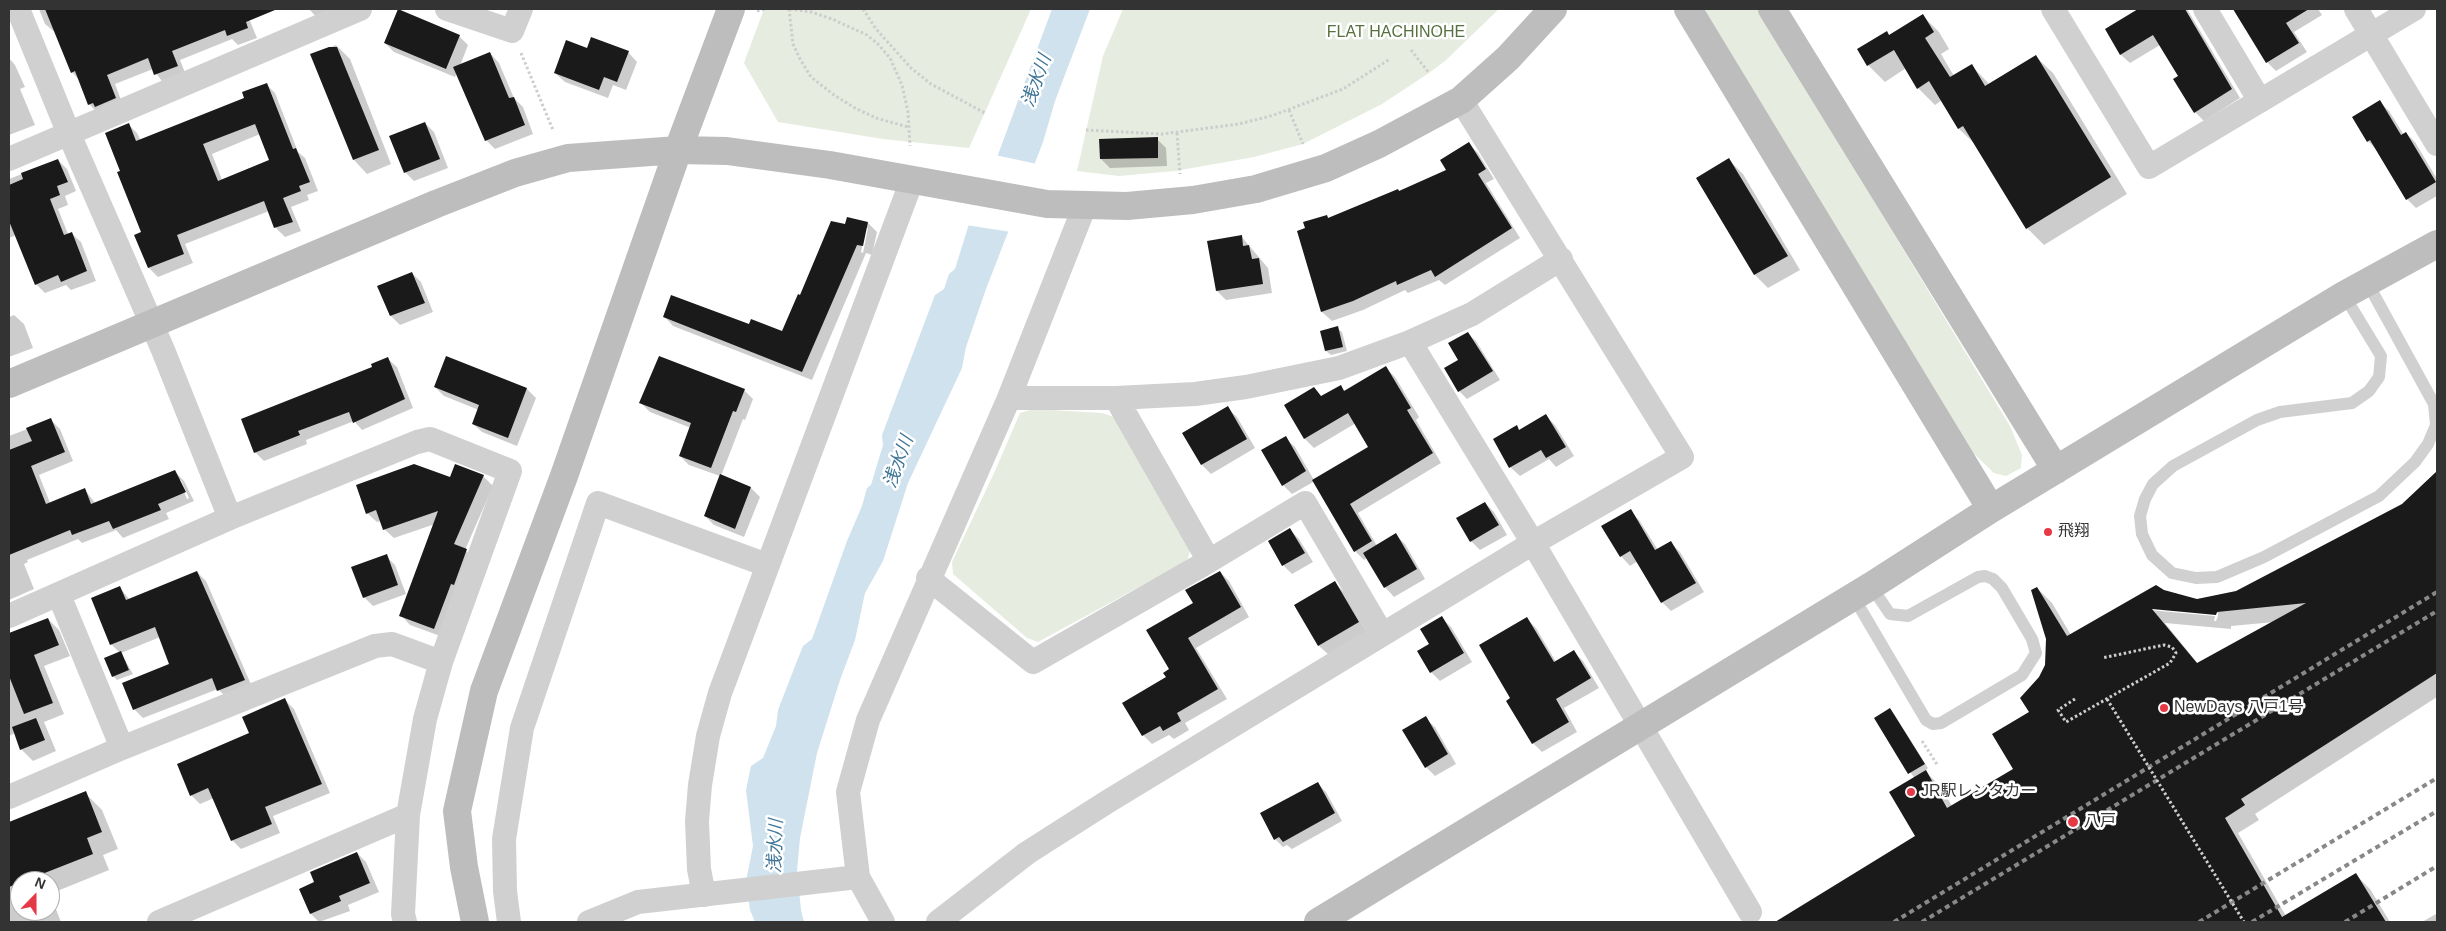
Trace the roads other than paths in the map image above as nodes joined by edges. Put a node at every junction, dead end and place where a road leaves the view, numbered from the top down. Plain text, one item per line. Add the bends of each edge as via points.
1 (18, 9) edge
2 (360, 9) edge
3 (447, 9) edge
4 (521, 9) edge
5 (1552, 9) edge
6 (1688, 9) edge
7 (1772, 9) edge
8 (2053, 9) edge
9 (2205, 9) edge
10 (2356, 9) edge
11 (2414, 9) edge
12 (744, 10) edge
13 (2372, 34) junction
14 (1461, 100) junction
15 (2260, 101) junction
16 (69, 134) junction
17 (2437, 144) edge
18 (678, 150) junction
19 (9, 159) edge
20 (912, 180) junction
21 (1085, 205) junction
22 (2437, 244) edge
23 (1561, 259) junction
24 (2355, 289) junction
25 (150, 325) junction
26 (1410, 342) junction
27 (9, 384) edge
28 (1009, 398) junction
29 (1116, 398) junction
30 (2056, 470) junction
31 (1990, 510) junction
32 (230, 518) junction
33 (1533, 543) junction
34 (1209, 562) junction
35 (767, 565) junction
36 (928, 578) junction
37 (1862, 591) junction
38 (59, 595) junction
39 (9, 616) edge
40 (1382, 634) junction
41 (441, 662) junction
42 (1641, 726) junction
43 (122, 748) junction
44 (9, 797) edge
45 (408, 816) junction
46 (858, 877) junction
47 (704, 895) junction
48 (1750, 912) dead end
49 (194, 915) edge
50 (159, 922) edge
51 (405, 922) edge
52 (475, 922) edge
53 (509, 922) edge
54 (589, 922) edge
55 (882, 922) edge
56 (938, 922) edge
57 (1318, 922) edge

1 - 16 street
2 - 16 street
3 - 4 street via 512,32
5 - 14 street via 1508,58
6 - 31 street
7 - 30 street
8 - 15 street via 2148,167
9 - 15 street
10 - 13 street
11 - 13 street
12 - 18 street
13 - 15 street
13 - 17 street
14 - 21 street via 1335,164 1256,189 1193,200 1127,206
14 - 23 street
16 - 19 street
16 - 25 street
18 - 20 street via 730,151
18 - 25 street via 568,158 515,173
18 - 52 street via 564,476 484,691 457,811
20 - 21 street via 1047,204
20 - 35 street
21 - 28 street
22 - 24 street
23 - 26 street via 1472,314
23 - 33 street via 1682,457
24 - 24 lane via 2434,404 2436,425 2428,444 2416,462 2379,496 2264,557 2217,577 2196,578 2172,573 2152,555 2142,534 2140,516 2153,484 2173,466 2257,420 2280,412 2352,403 2369,391 2379,377 2381,356
24 - 30 street
25 - 27 street
25 - 32 street
26 - 29 street via 1339,368 1246,387 1195,394
26 - 33 street
28 - 29 street
28 - 36 street
29 - 34 street
30 - 31 street
31 - 37 street
32 - 38 street
32 - 41 street via 430,439 510,471
33 - 40 street
33 - 42 street
34 - 36 street via 1033,662
34 - 40 street via 1305,503
35 - 47 street via 720,692 708,736 697,822
35 - 53 street via 598,504 522,728 504,839
36 - 46 street via 868,720 848,792
37 - 37 lane via 1890,614 1908,616 1978,576 1985,576 2002,588 2032,639 2036,653 2022,675 1941,724 1933,724 1926,720
37 - 42 street
38 - 39 street
38 - 43 street
40 - 56 street via 1027,853
41 - 43 street via 392,644 375,646
41 - 45 street via 425,719
42 - 48 street
42 - 57 street
43 - 44 street
45 - 49 street
45 - 51 street
46 - 47 street
46 - 55 street
47 - 54 street via 638,902
49 - 50 street

